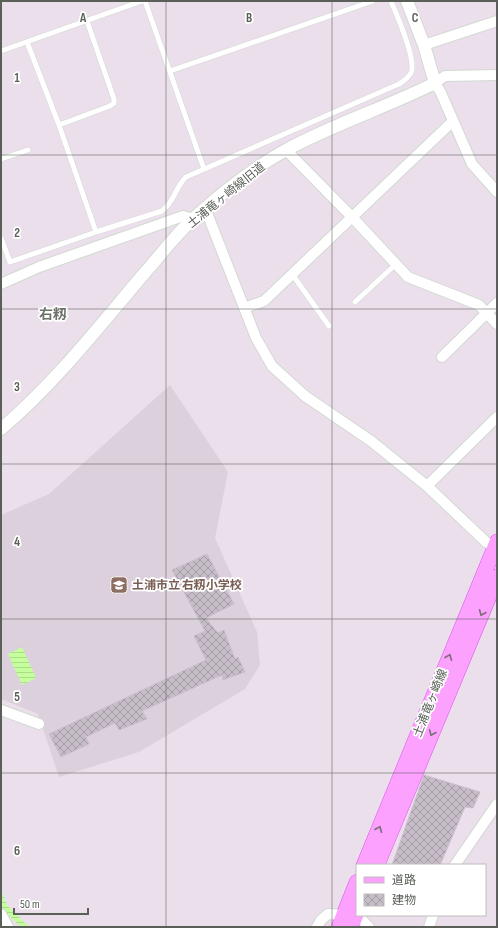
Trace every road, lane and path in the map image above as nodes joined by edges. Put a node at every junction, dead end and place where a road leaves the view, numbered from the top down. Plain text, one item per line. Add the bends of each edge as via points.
1 (144, 1) edge
2 (373, 1) edge
3 (391, 1) edge
4 (406, 1) edge
5 (87, 21) junction
6 (497, 21) edge
7 (27, 42) junction
8 (424, 45) junction
9 (1, 51) edge
10 (170, 71) junction
11 (497, 75) edge
12 (435, 83) junction
13 (453, 121) junction
14 (59, 125) junction
15 (28, 150) dead end
16 (286, 150) junction
17 (1, 159) edge
18 (204, 169) junction
19 (497, 192) edge
20 (205, 208) junction
21 (352, 217) junction
22 (193, 219) junction
23 (96, 232) junction
24 (1, 238) edge
25 (396, 264) junction
26 (292, 274) junction
27 (1, 284) edge
28 (355, 302) dead end
29 (497, 303) edge
30 (244, 308) junction
31 (486, 313) junction
32 (497, 324) edge
33 (329, 326) dead end
34 (442, 357) dead end
35 (497, 417) edge
36 (1, 429) edge
37 (427, 486) junction
38 (496, 546) edge
39 (497, 577) edge
40 (1, 710) edge
41 (39, 724) dead end
42 (497, 804) edge
43 (364, 864) edge
44 (377, 864) edge
45 (457, 864) edge
46 (356, 887) edge
47 (1, 914) edge
48 (433, 916) edge
49 (349, 919) edge
50 (8, 927) edge
51 (318, 927) edge
52 (369, 927) edge
53 (429, 927) edge

1 - 5 lane
1 - 10 lane
2 - 10 lane
3 - 18 lane via 413,65 407,79
4 - 8 street
5 - 7 lane
5 - 14 lane via 114,103
6 - 8 street
7 - 9 lane
7 - 14 lane
8 - 12 street
10 - 18 lane
11 - 12 street via 445,76
12 - 13 street
12 - 16 street, 土浦竜ヶ崎線旧道
13 - 19 street via 472,164
13 - 21 street
14 - 23 lane
15 - 17 lane
16 - 20 street, 土浦竜ヶ崎線旧道 via 246,176
16 - 21 street
18 - 23 lane via 181,183 173,200 162,211
20 - 22 street, 土浦竜ヶ崎線旧道
20 - 30 street
21 - 25 street
21 - 26 street
22 - 27 street via 183,216 39,267
22 - 36 street, 土浦竜ヶ崎線旧道 via 72,359
23 - 24 lane via 10,262
25 - 28 lane
25 - 31 street via 408,277 479,305
26 - 30 street via 264,301
26 - 33 lane
29 - 31 street
30 - 37 street via 256,338 272,366 305,396 371,441
31 - 32 street
31 - 34 street
35 - 37 street
37 - 38 street via 486,542
43 -> 38 main road, 土浦竜ヶ崎線
39 -> 44 main road, 土浦竜ヶ崎線
40 - 41 street
42 - 45 street
46 - 49 main road
47 - 50 street
48 - 53 street
49 - 51 street via 328,914
49 - 52 street

